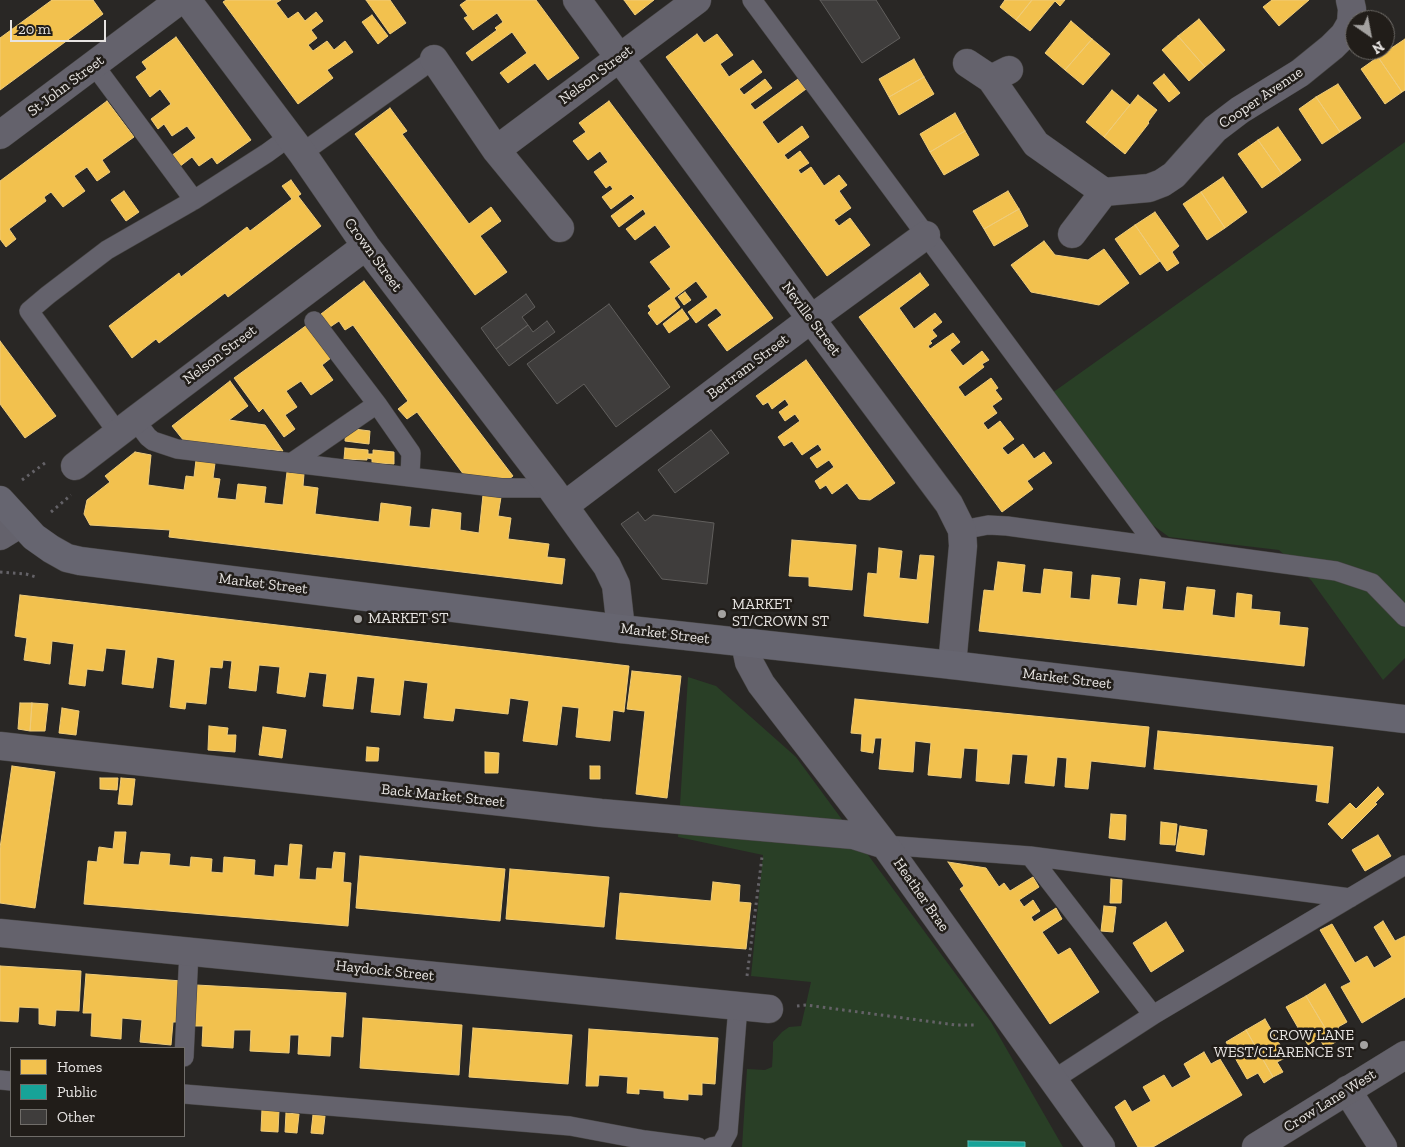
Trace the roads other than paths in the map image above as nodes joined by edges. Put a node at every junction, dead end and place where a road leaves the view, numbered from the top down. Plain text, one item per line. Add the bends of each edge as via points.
1 (180, 0) edge
2 (187, 0) edge
3 (577, 0) edge
4 (696, 0) edge
5 (752, 0) edge
6 (1350, 0) edge
7 (619, 58) junction
8 (434, 59) joint
9 (968, 63) dead end
10 (94, 65) junction
11 (0, 135) edge
12 (296, 145) junction
13 (496, 150) junction
14 (1104, 192) junction
15 (194, 200) junction
16 (560, 228) dead end
17 (1072, 234) dead end
18 (926, 236) junction
19 (366, 246) junction
20 (811, 319) junction
21 (314, 321) dead end
22 (377, 404) junction
23 (126, 426) junction
24 (291, 463) junction
25 (410, 477) junction
26 (76, 478) road end
27 (9, 491) edge
28 (558, 497) junction
29 (10, 530) edge
30 (962, 530) junction
31 (1156, 546) junction
32 (1405, 617) edge
33 (621, 629) junction
34 (745, 643) junction
35 (952, 665) junction
36 (1405, 719) edge
37 (0, 746) edge
38 (885, 845) junction
39 (1030, 856) junction
40 (1405, 865) edge
41 (1350, 898) junction
42 (0, 933) edge
43 (189, 951) junction
44 (738, 1006) junction
45 (769, 1009) road end
46 (1153, 1015) junction
47 (184, 1047) edge
48 (1405, 1055) edge
49 (1053, 1080) junction
50 (1347, 1090) junction
51 (185, 1094) edge
52 (698, 1147) edge
53 (711, 1147) edge
54 (1100, 1147) edge
55 (1256, 1147) edge
56 (1383, 1147) edge

1 - 10 street, St John Street
2 - 12 street, Crown Street
3 - 7 street, Neville Street
4 - 7 street, Nelson Street
5 - 18 lane
6 - 14 street, Cooper Avenue via 1351,23 1332,47 1300,73 1214,129 1174,175 1149,188
7 - 13 street, Nelson Street
7 - 20 street, Neville Street
8 - 12 lane
8 - 13 street
9 - 14 street via 1000,75 1036,144
10 - 11 street, St John Street
10 - 15 lane
12 - 15 lane via 267,153
12 - 19 street, Crown Street
13 - 16 street
14 - 17 street
15 - 23 lane via 107,250 29,311
18 - 20 street, Bertram Street
18 - 31 lane
19 - 23 street, Nelson Street
19 - 28 street, Crown Street
20 - 28 street, Bertram Street via 692,410
20 - 30 street, Neville Street via 949,504
21 - 22 lane
22 - 24 lane
22 - 25 lane via 410,453
23 - 24 lane via 171,448
23 - 26 street, Nelson Street
24 - 25 lane
25 - 28 lane
27 - 29 street, Market Street
28 - 33 street, Crown Street via 607,566 616,585
29 - 33 street, Market Street via 34,537 67,558 80,561
30 - 31 lane via 988,525 1007,526
30 - 35 street, Neville Street
31 - 32 lane via 1336,571 1372,583
33 - 34 street, Market Street
34 - 35 street, Market Street
34 - 38 street, Heather Brae via 749,662 761,684
35 - 36 street, Market Street
37 - 38 street, Back Market Street via 591,812 853,835
38 - 39 lane
38 - 49 street, Heather Brae
39 - 41 lane
39 - 46 lane
40 - 41 lane
41 - 46 lane
42 - 43 street, Haydock Street
43 - 44 street, Haydock Street
43 - 47 lane
44 - 45 street, Haydock Street
44 - 53 lane via 728,1132 721,1144
46 - 49 lane
48 - 50 main road, Crow Lane West
49 - 54 street, Heather Brae
50 - 55 main road, Crow Lane West
50 - 56 street
51 - 52 lane via 570,1126

